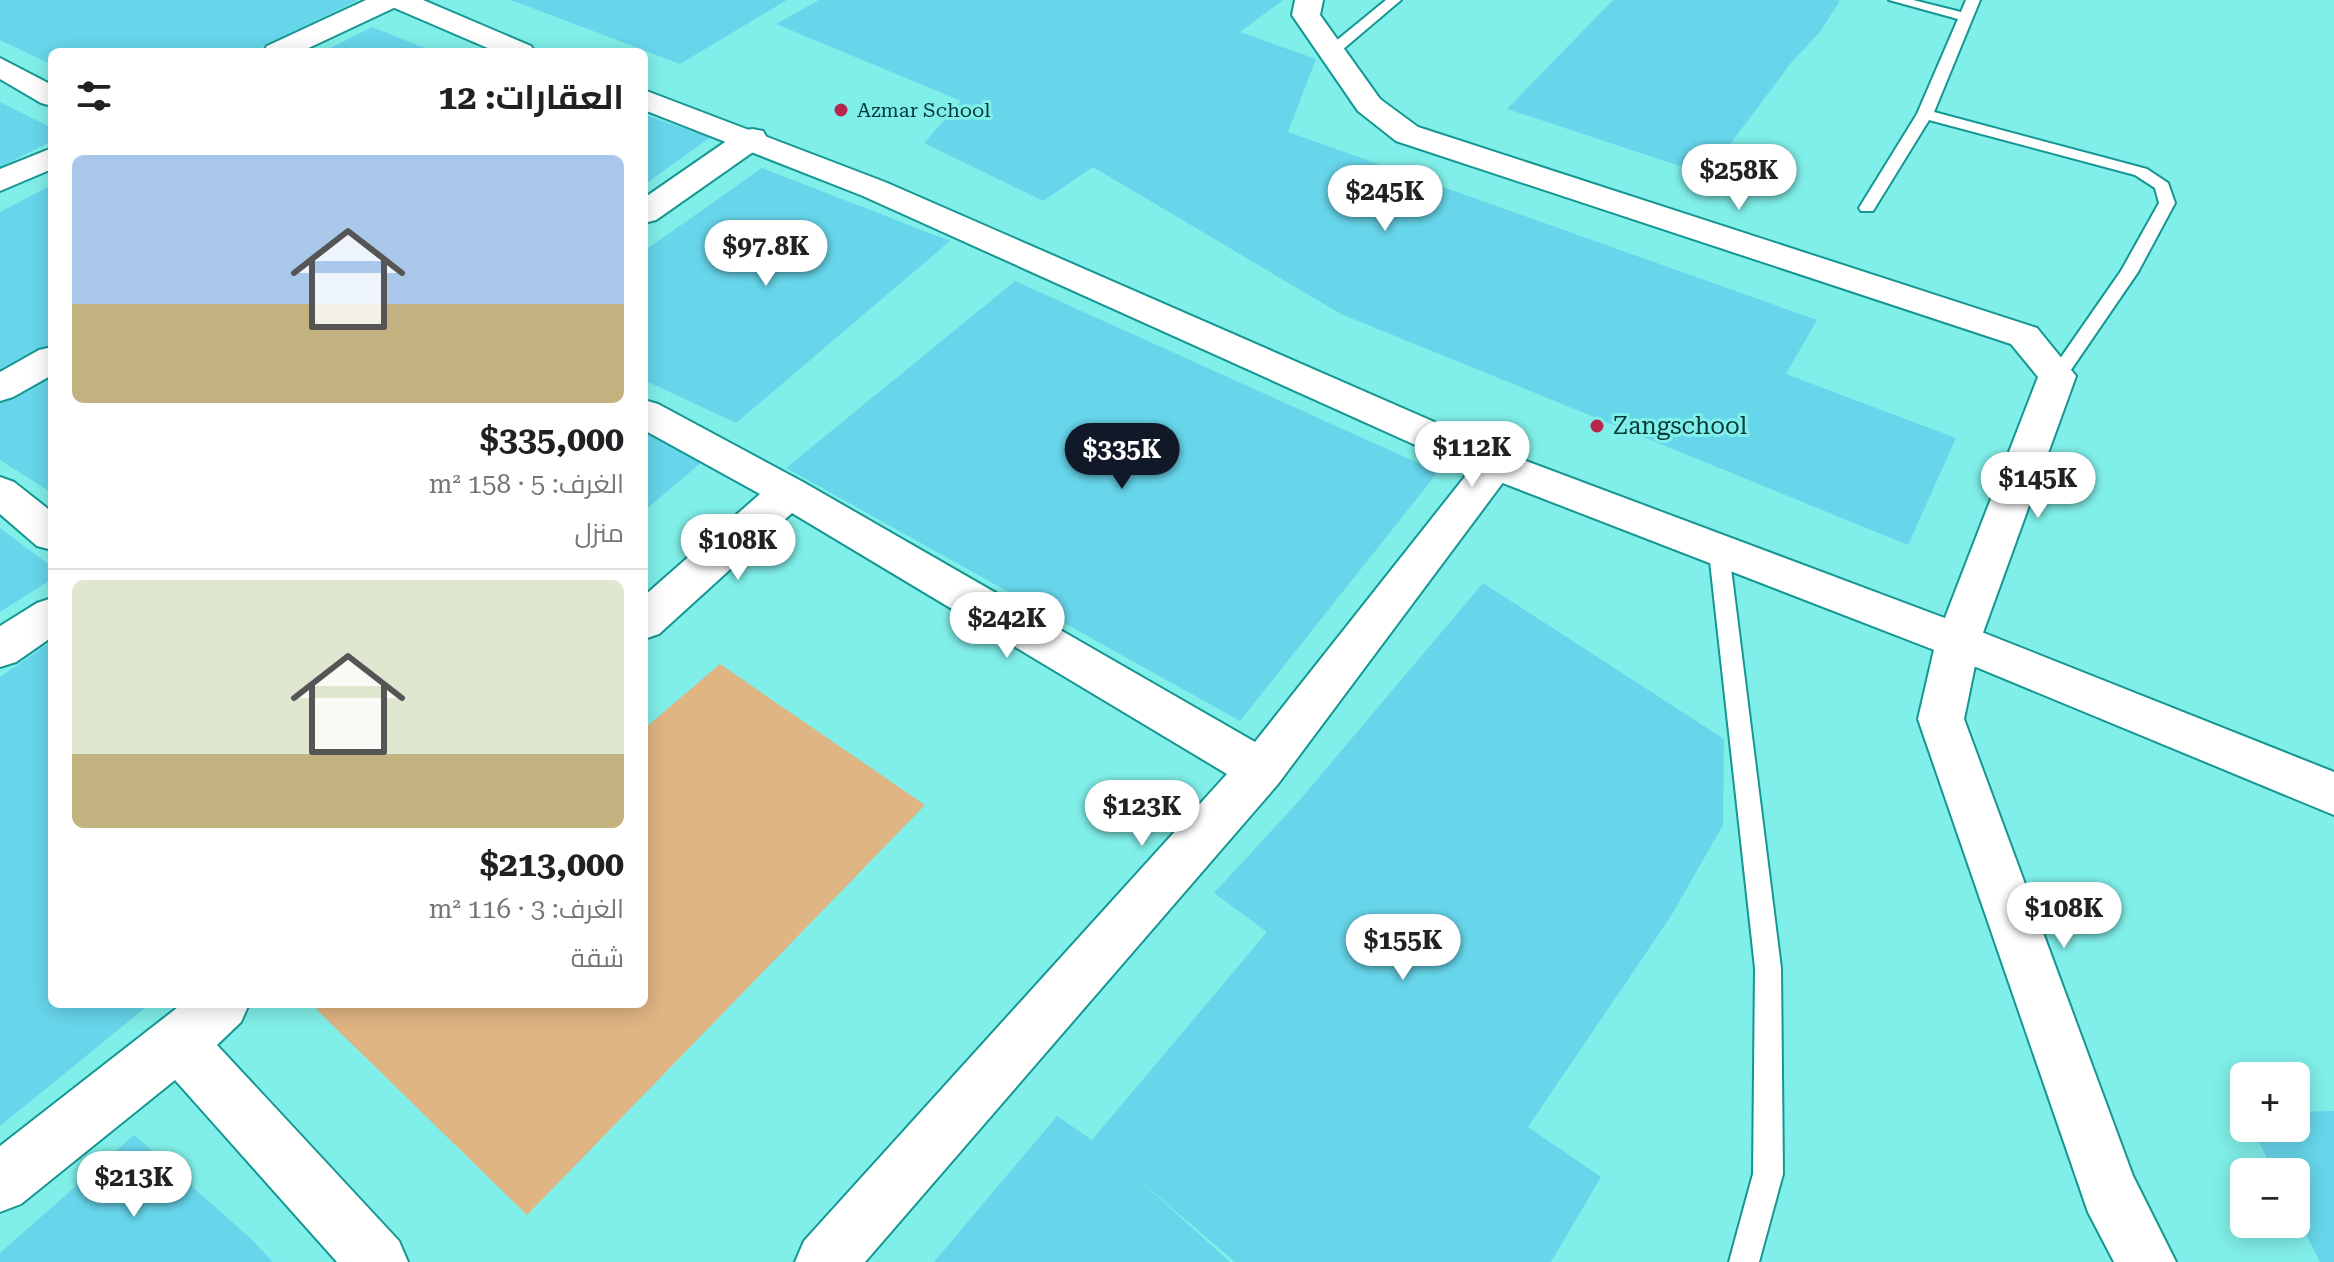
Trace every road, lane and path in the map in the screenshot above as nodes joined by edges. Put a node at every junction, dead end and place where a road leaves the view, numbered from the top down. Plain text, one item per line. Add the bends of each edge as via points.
1 (388, 0) edge
2 (400, 0) edge
3 (1309, 0) edge
4 (1394, 0) edge
5 (1896, 0) edge
6 (1973, 0) edge
7 (1966, 17) junction
8 (286, 48) edge
9 (512, 48) edge
10 (1330, 53) junction
11 (0, 67) edge
12 (48, 95) edge
13 (648, 100) edge
14 (1925, 114) junction
15 (752, 138) junction
16 (48, 159) edge
17 (0, 181) edge
18 (1867, 208) dead end
19 (648, 210) edge
20 (48, 361) edge
21 (2057, 376) junction
22 (0, 388) edge
23 (648, 415) edge
24 (1496, 465) junction
25 (0, 492) edge
26 (789, 492) junction
27 (48, 532) edge
28 (1719, 552) junction
29 (48, 618) edge
30 (648, 618) edge
31 (1958, 641) junction
32 (0, 649) edge
33 (1261, 770) junction
34 (2334, 794) edge
35 (217, 1008) edge
36 (178, 1043) junction
37 (0, 1183) edge
38 (378, 1262) edge
39 (825, 1262) edge
40 (1744, 1262) edge
41 (2146, 1262) edge

1 - 8 street
2 - 9 street
3 - 10 street via 1306,15
4 - 10 lane
5 - 7 lane
6 - 7 lane
7 - 14 lane
10 - 21 street via 1369,105 1407,134 2024,336
11 - 12 street
13 - 15 street
14 - 18 lane
14 - 21 lane via 2141,172 2162,186 2167,203 2144,245
15 - 19 street
15 - 24 street
16 - 17 street
20 - 22 street
21 - 31 street
23 - 26 street
24 - 28 street
24 - 33 street
25 - 27 street
26 - 30 street
26 - 33 street
28 - 31 street
28 - 40 lane via 1768,968 1768,1174
29 - 32 street
31 - 34 street
31 - 41 street via 1941,719 2109,1191
33 - 39 street
35 - 36 street
36 - 37 street
36 - 38 street

